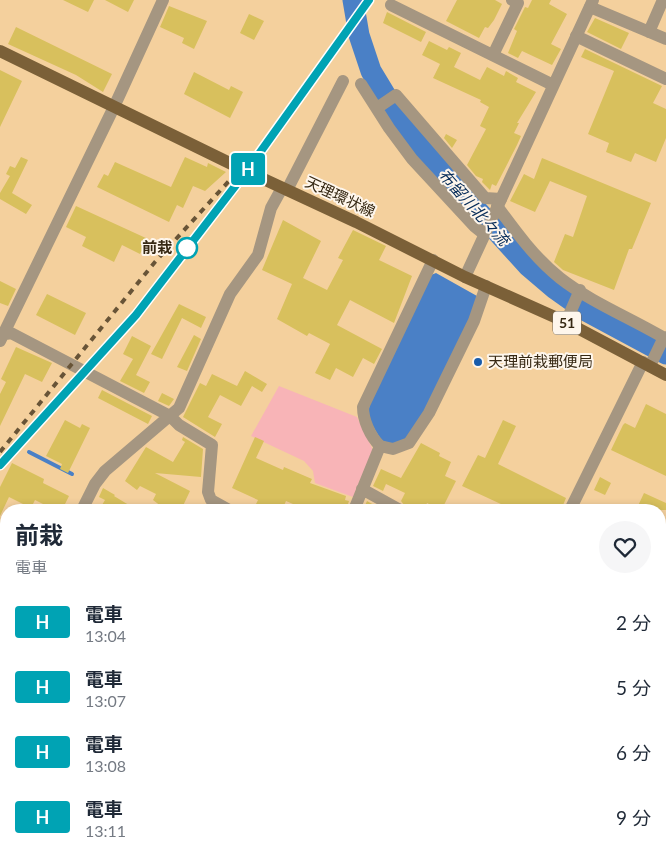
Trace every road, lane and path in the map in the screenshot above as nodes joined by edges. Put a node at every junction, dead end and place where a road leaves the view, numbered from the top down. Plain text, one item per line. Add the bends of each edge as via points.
1 (162, 0) edge
2 (512, 0) edge
3 (662, 2) dead end
4 (591, 4) edge
5 (391, 5) dead end
6 (649, 32) junction
7 (576, 36) junction
8 (666, 39) edge
9 (0, 51) edge
10 (493, 55) junction
11 (666, 79) edge
12 (342, 81) dead end
13 (361, 84) dead end
14 (553, 84) junction
15 (114, 108) junction
16 (377, 108) junction
17 (284, 189) junction
18 (498, 205) junction
19 (484, 234) junction
20 (434, 260) junction
21 (465, 277) junction
22 (486, 286) junction
23 (580, 290) junction
24 (566, 322) junction
25 (1, 337) edge
26 (665, 338) edge
27 (647, 364) junction
28 (666, 375) edge
29 (170, 416) junction
30 (380, 446) junction
31 (362, 489) junction
32 (85, 504) edge
33 (218, 504) edge
34 (356, 504) edge
35 (389, 504) edge
36 (573, 504) edge

1 - 15 street
2 - 10 street via 518,3
3 - 6 street
4 - 6 street
4 - 7 street
5 - 10 street
6 - 8 street
7 - 11 street
7 - 14 street
9 - 15 main road, 天理環状線 / 51
10 - 14 street
12 - 17 street
13 - 16 street
14 - 18 street
15 - 17 main road, 天理環状線 / 51
15 - 25 street
16 - 18 street via 396,95 484,198
16 - 19 street via 412,159
17 - 20 main road, 天理環状線 / 51
17 - 29 street via 271,208 258,255 230,294 179,408
18 - 19 street
18 - 23 street via 522,240 560,278
19 - 21 street
20 - 21 main road, 天理環状線 / 51
20 - 30 street via 363,406 363,416
21 - 22 main road, 天理環状線 / 51
22 - 24 main road, 天理環状線 / 51
22 - 30 street via 466,338 429,413 410,443 393,449
23 - 24 street
23 - 26 street
24 - 27 main road, 天理環状線 / 51
25 - 29 street via 11,333
26 - 27 street
27 - 28 main road, 天理環状線 / 51
27 - 36 street
29 - 32 street via 105,470
29 - 33 street via 212,445 208,492 211,500
30 - 31 street
31 - 34 street
31 - 35 street

